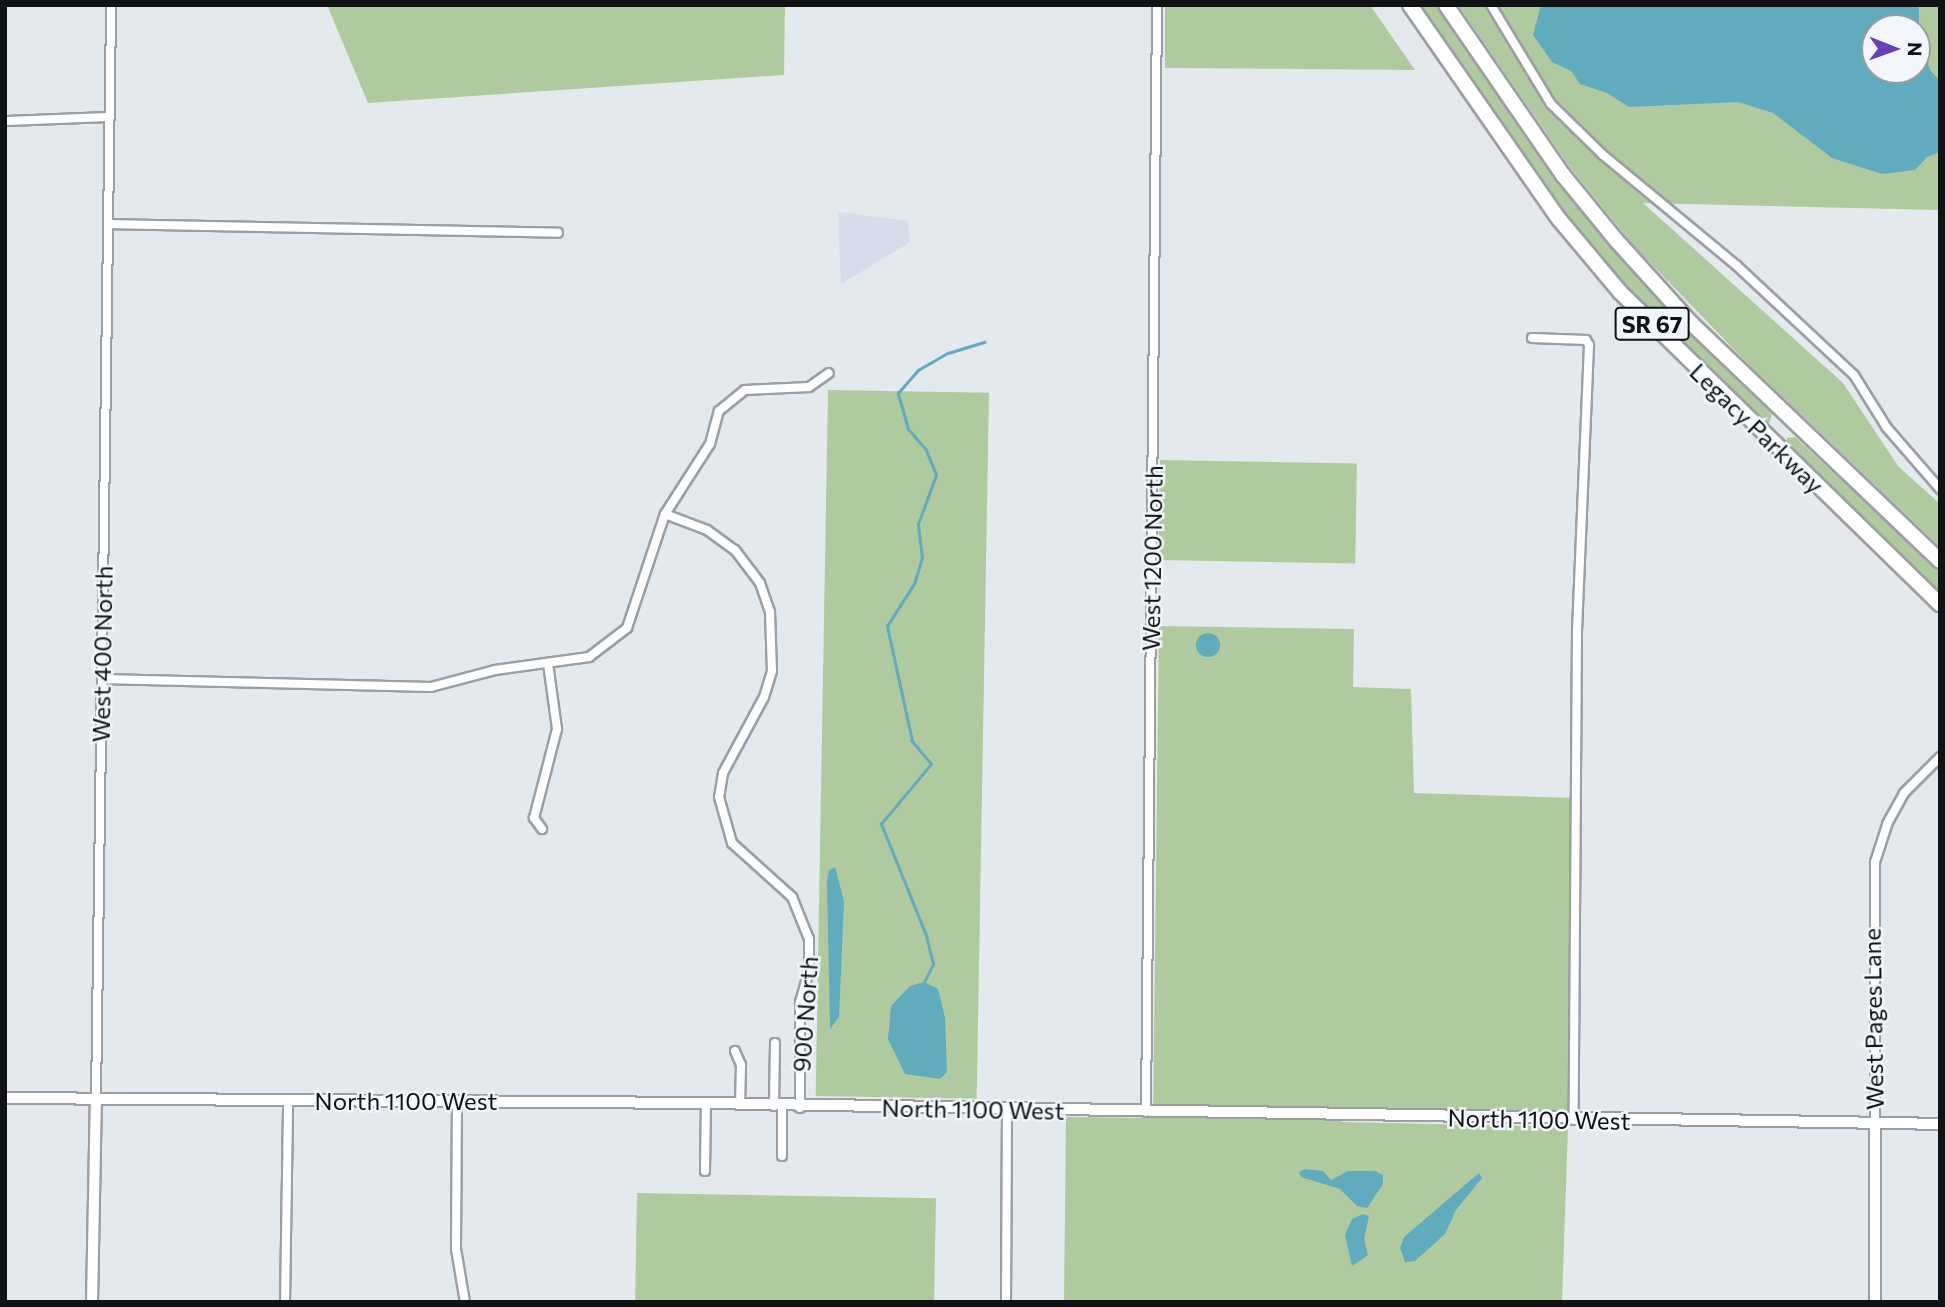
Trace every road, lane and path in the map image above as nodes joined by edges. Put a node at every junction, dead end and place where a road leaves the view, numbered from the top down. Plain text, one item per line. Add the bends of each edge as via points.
1 (111, 5) edge
2 (1157, 5) edge
3 (1410, 5) edge
4 (1446, 5) edge
5 (1491, 5) edge
6 (110, 117) junction
7 (5, 121) edge
8 (108, 224) junction
9 (558, 233) dead end
10 (1532, 338) dead end
11 (829, 373) dead end
12 (1940, 489) edge
13 (665, 514) junction
14 (1940, 561) edge
15 (1940, 604) edge
16 (548, 663) junction
17 (102, 679) junction
18 (1940, 757) edge
19 (542, 829) dead end
20 (775, 1042) dead end
21 (735, 1051) dead end
22 (5, 1098) edge
23 (96, 1099) junction
24 (288, 1100) junction
25 (457, 1101) junction
26 (706, 1103) junction
27 (740, 1105) junction
28 (778, 1106) junction
29 (800, 1108) junction
30 (1007, 1109) junction
31 (1146, 1112) junction
32 (1574, 1120) junction
33 (1875, 1122) junction
34 (1940, 1124) edge
35 (782, 1156) dead end
36 (705, 1171) dead end
37 (92, 1302) edge
38 (285, 1302) edge
39 (465, 1302) edge
40 (1006, 1302) edge
41 (1875, 1302) edge

1 - 6 street, West 400 North
2 - 31 street, West 1200 North
3 - 15 highway, Legacy Parkway / SR 67 via 1559,219 1620,292
4 - 14 highway, Legacy Parkway / SR 67 via 1563,175 1616,240 1700,332
5 - 12 street via 1551,104 1854,375 1887,428
6 - 7 street
6 - 8 street, West 400 North
8 - 9 street
8 - 17 street, West 400 North
10 - 32 street via 1586,340 1589,345 1577,631
11 - 13 street via 809,387 745,390 719,411 710,444
13 - 16 street via 627,628 589,657
13 - 29 street, 900 North via 707,530 735,550 760,583 770,612 772,671 765,697 723,773 719,797 732,843 792,897 809,939 809,971 800,1003
16 - 17 street via 431,687
16 - 19 street via 557,729 534,818
17 - 23 street, West 400 North
18 - 33 street, West Pages Lane via 1904,793 1887,824 1875,862
20 - 28 street
21 - 27 street via 741,1065
22 - 23 street, North 1100 West
23 - 24 street, North 1100 West
23 - 37 street, West 400 North
24 - 25 street, North 1100 West
24 - 38 street
25 - 26 street, North 1100 West
25 - 39 street via 456,1249
26 - 27 street, North 1100 West
26 - 36 street
27 - 28 street, North 1100 West
28 - 29 street, North 1100 West
28 - 35 street
29 - 30 street, North 1100 West
30 - 31 street, North 1100 West
30 - 40 street
31 - 32 street, North 1100 West
32 - 33 street, North 1100 West
33 - 34 street, North 1100 West
33 - 41 street, West Pages Lane

